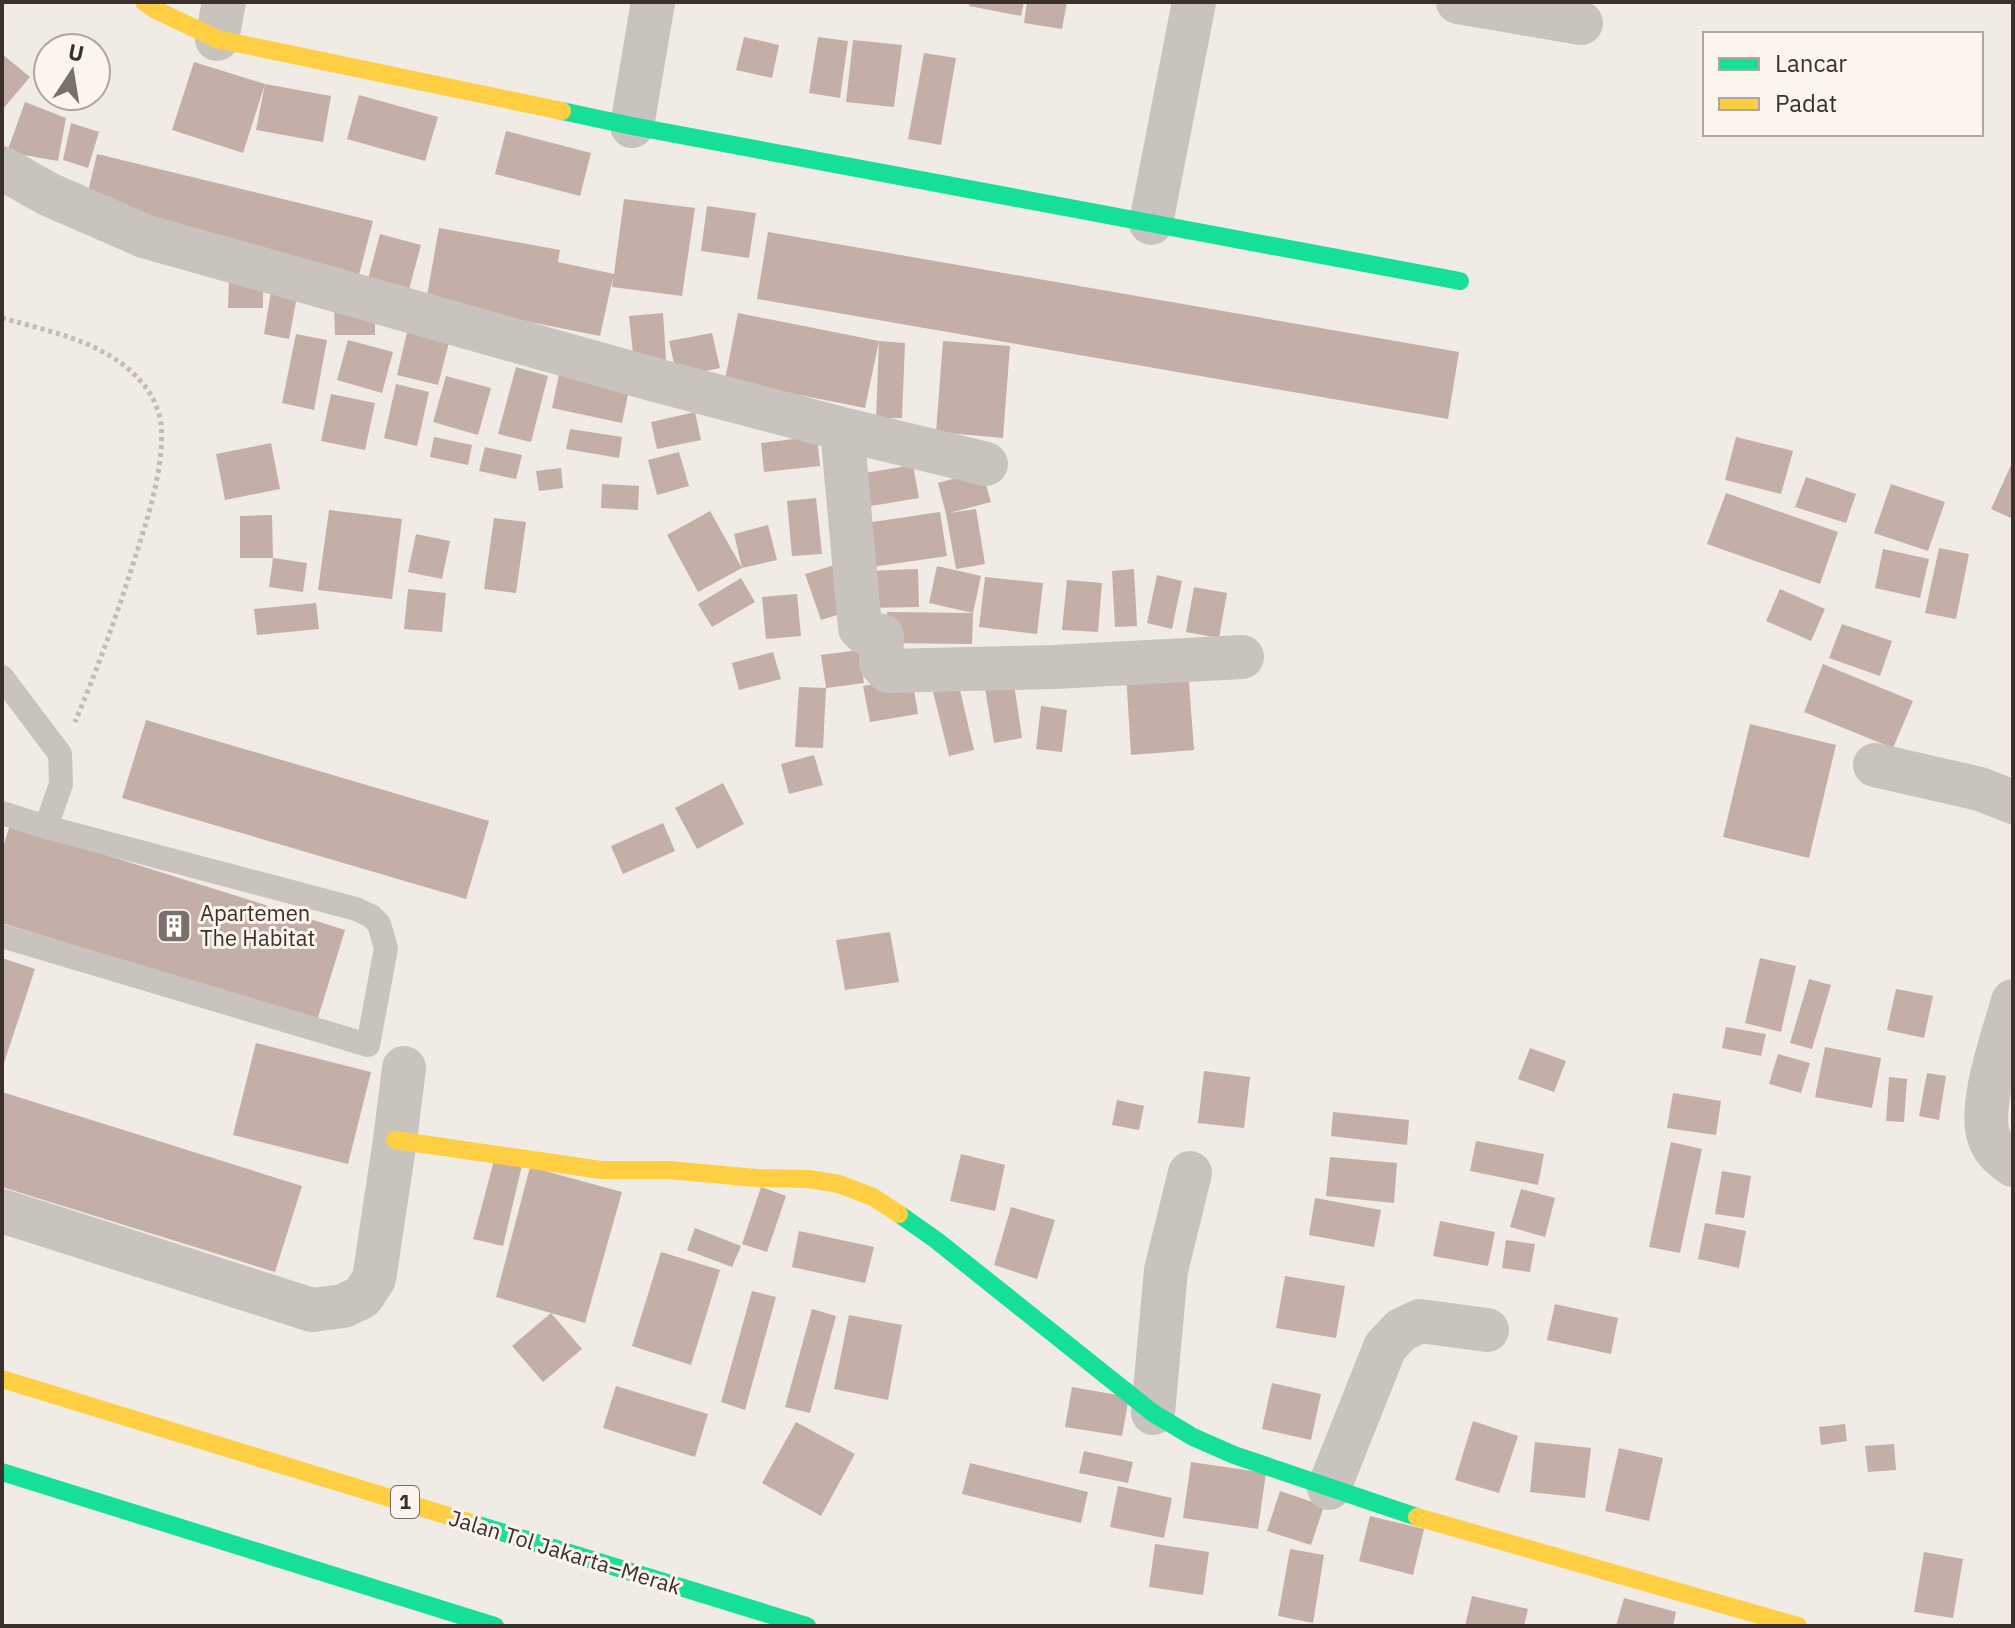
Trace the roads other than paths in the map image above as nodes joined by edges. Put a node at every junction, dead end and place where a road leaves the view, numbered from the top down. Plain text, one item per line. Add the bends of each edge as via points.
1 (144, 2) edge
2 (653, 2) edge
3 (1194, 2) edge
4 (1458, 2) edge
5 (220, 20) edge
6 (1581, 23) dead end
7 (632, 126) junction
8 (2, 168) edge
9 (1151, 223) junction
10 (1460, 281) dead end
11 (842, 429) junction
12 (986, 464) dead end
13 (1242, 657) dead end
14 (2, 677) edge
15 (1875, 765) dead end
16 (2013, 802) edge
17 (2, 813) edge
18 (46, 827) junction
19 (2, 936) edge
20 (2013, 1001) edge
21 (404, 1068) dead end
22 (395, 1140) junction
23 (2013, 1165) edge
24 (1190, 1173) dead end
25 (2, 1211) edge
26 (1487, 1330) dead end
27 (2, 1379) edge
28 (1153, 1413) junction
29 (2, 1472) edge
30 (1329, 1488) junction
31 (495, 1626) edge
32 (807, 1626) edge
33 (1798, 1626) edge

1 - 5 main road via 154,9
2 - 7 street
3 - 9 street
4 - 6 street
5 - 7 main road
7 - 9 main road
8 - 11 street via 144,236
9 - 10 main road
11 - 12 street
11 - 13 street via 860,628 882,636 881,663 888,671
14 - 18 lane via 60,754 61,784
15 - 16 street via 1980,789
17 - 18 lane
18 - 19 lane via 371,916 386,948 368,1045
20 - 23 street via 1986,1099 1985,1122 1989,1140
21 - 22 street
22 - 25 street via 374,1279 362,1297 343,1306 312,1310
22 - 28 main road via 601,1170 839,1184 873,1197 936,1240
24 - 28 street via 1166,1270
26 - 30 street via 1420,1321 1401,1330 1385,1347
27 - 32 main road, Jalan Tol Jakarta–Merak / 1
28 - 30 main road via 1234,1455
29 - 31 main road
30 - 33 main road

